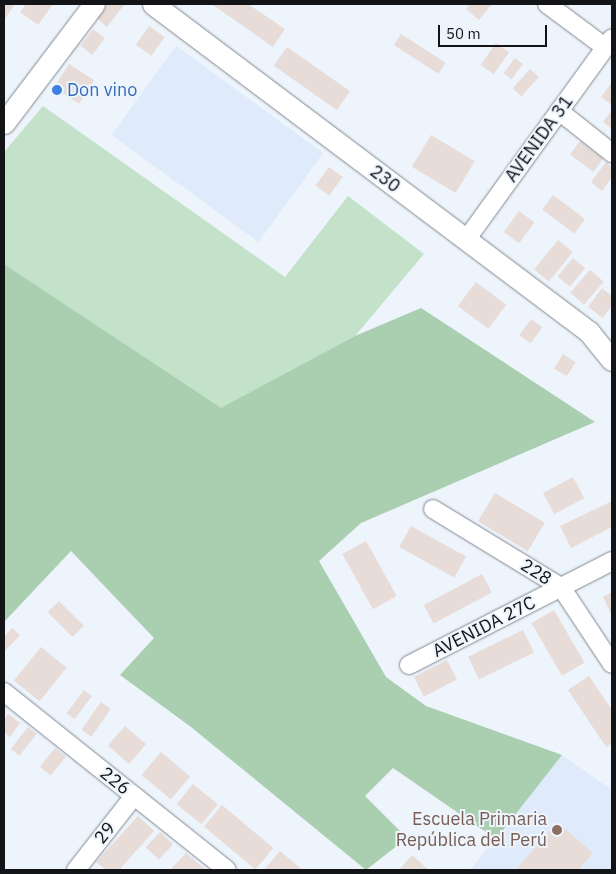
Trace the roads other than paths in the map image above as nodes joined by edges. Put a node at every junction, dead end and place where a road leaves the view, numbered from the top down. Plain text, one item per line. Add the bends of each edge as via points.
1 (94, 4) edge
2 (153, 4) edge
3 (547, 4) edge
4 (609, 42) edge
5 (559, 111) junction
6 (4, 123) edge
7 (612, 153) edge
8 (466, 240) junction
9 (612, 360) edge
10 (433, 509) dead end
11 (612, 561) edge
12 (560, 587) junction
13 (612, 664) edge
14 (409, 665) dead end
15 (4, 692) edge
16 (134, 796) junction
17 (76, 870) edge
18 (227, 870) edge

1 - 6 street
2 - 8 street, 230
3 - 4 street
4 - 5 street, AVENIDA 31
5 - 7 street
5 - 8 street, AVENIDA 31
8 - 9 street, 230 via 589,332
10 - 12 street, 228
11 - 12 street, AVENIDA 27C
12 - 13 street, 228
12 - 14 street, AVENIDA 27C
15 - 16 street, 226
16 - 17 street, 29
16 - 18 street, 226

